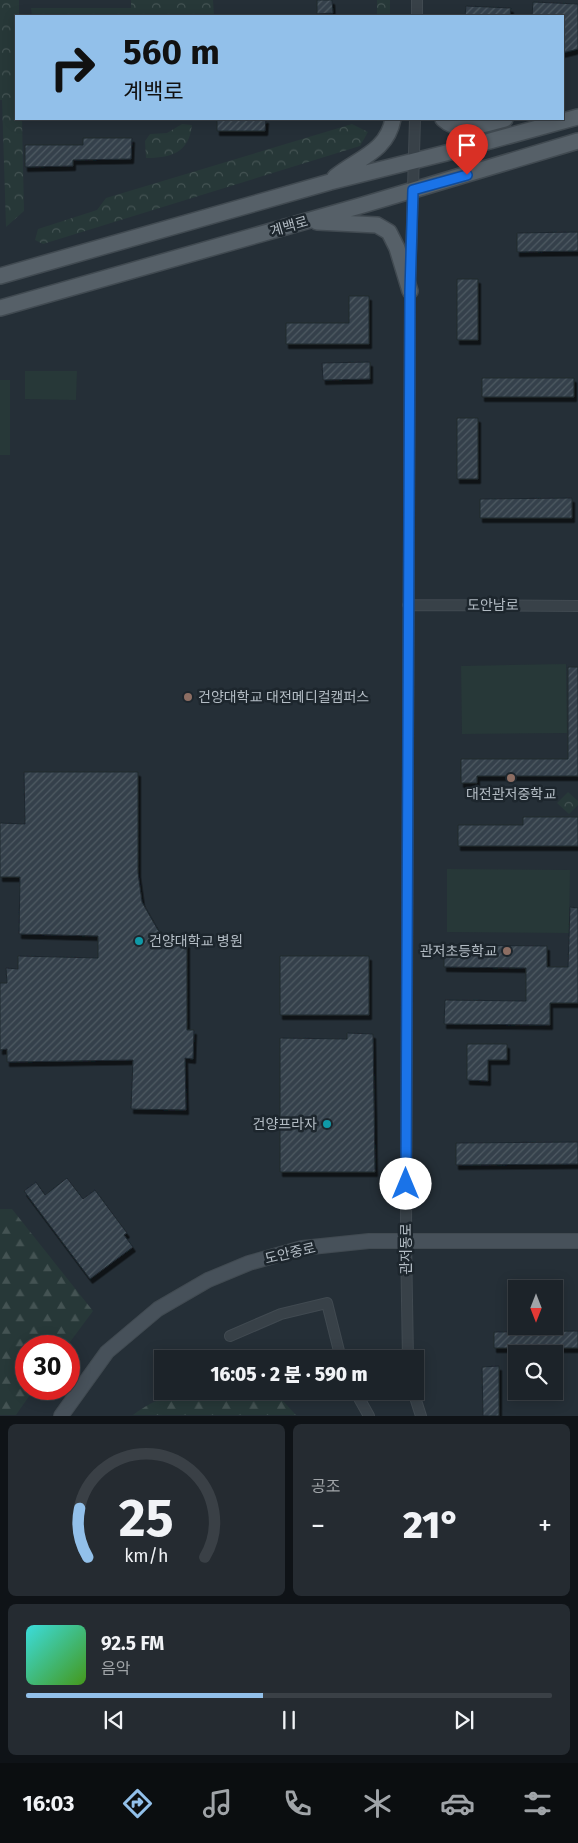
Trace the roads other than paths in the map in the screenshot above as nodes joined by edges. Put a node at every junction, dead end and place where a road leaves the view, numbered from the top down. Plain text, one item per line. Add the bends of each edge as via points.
1 (417, 0) edge
2 (417, 15) edge
3 (393, 120) edge
4 (415, 120) edge
5 (444, 120) edge
6 (501, 120) edge
7 (562, 120) edge
8 (578, 141) edge
9 (414, 161) junction
10 (330, 182) junction
11 (413, 190) junction
12 (308, 221) junction
13 (0, 276) edge
14 (410, 292) junction
15 (0, 308) edge
16 (408, 605) junction
17 (578, 606) edge
18 (406, 1241) junction
19 (578, 1241) edge
20 (230, 1336) dead end
21 (339, 1350) edge
22 (408, 1350) edge
23 (360, 1400) edge
24 (416, 1400) edge
25 (61, 1416) edge
26 (369, 1416) edge
27 (421, 1416) edge

1 - 2 street
3 - 10 main road via 382,146
4 - 9 street, 관저동로
5 - 6 main road via 460,128
7 - 9 main road
8 - 11 main road, 계백로
9 - 10 main road
9 - 11 street, 관저동로
10 - 13 main road
11 - 12 main road, 계백로
11 - 14 street, 관저동로
12 - 14 main road via 377,225 389,232
12 - 15 main road, 계백로
14 - 16 street, 관저동로
16 - 17 street, 도안남로
16 - 18 street, 관저동로
18 - 19 street, 도안중로
18 - 22 street, 관저동로
18 - 25 street, 도안중로 via 302,1248 250,1263 208,1280 158,1309 107,1352
20 - 21 street via 281,1314 326,1303
23 - 26 street
24 - 27 street

